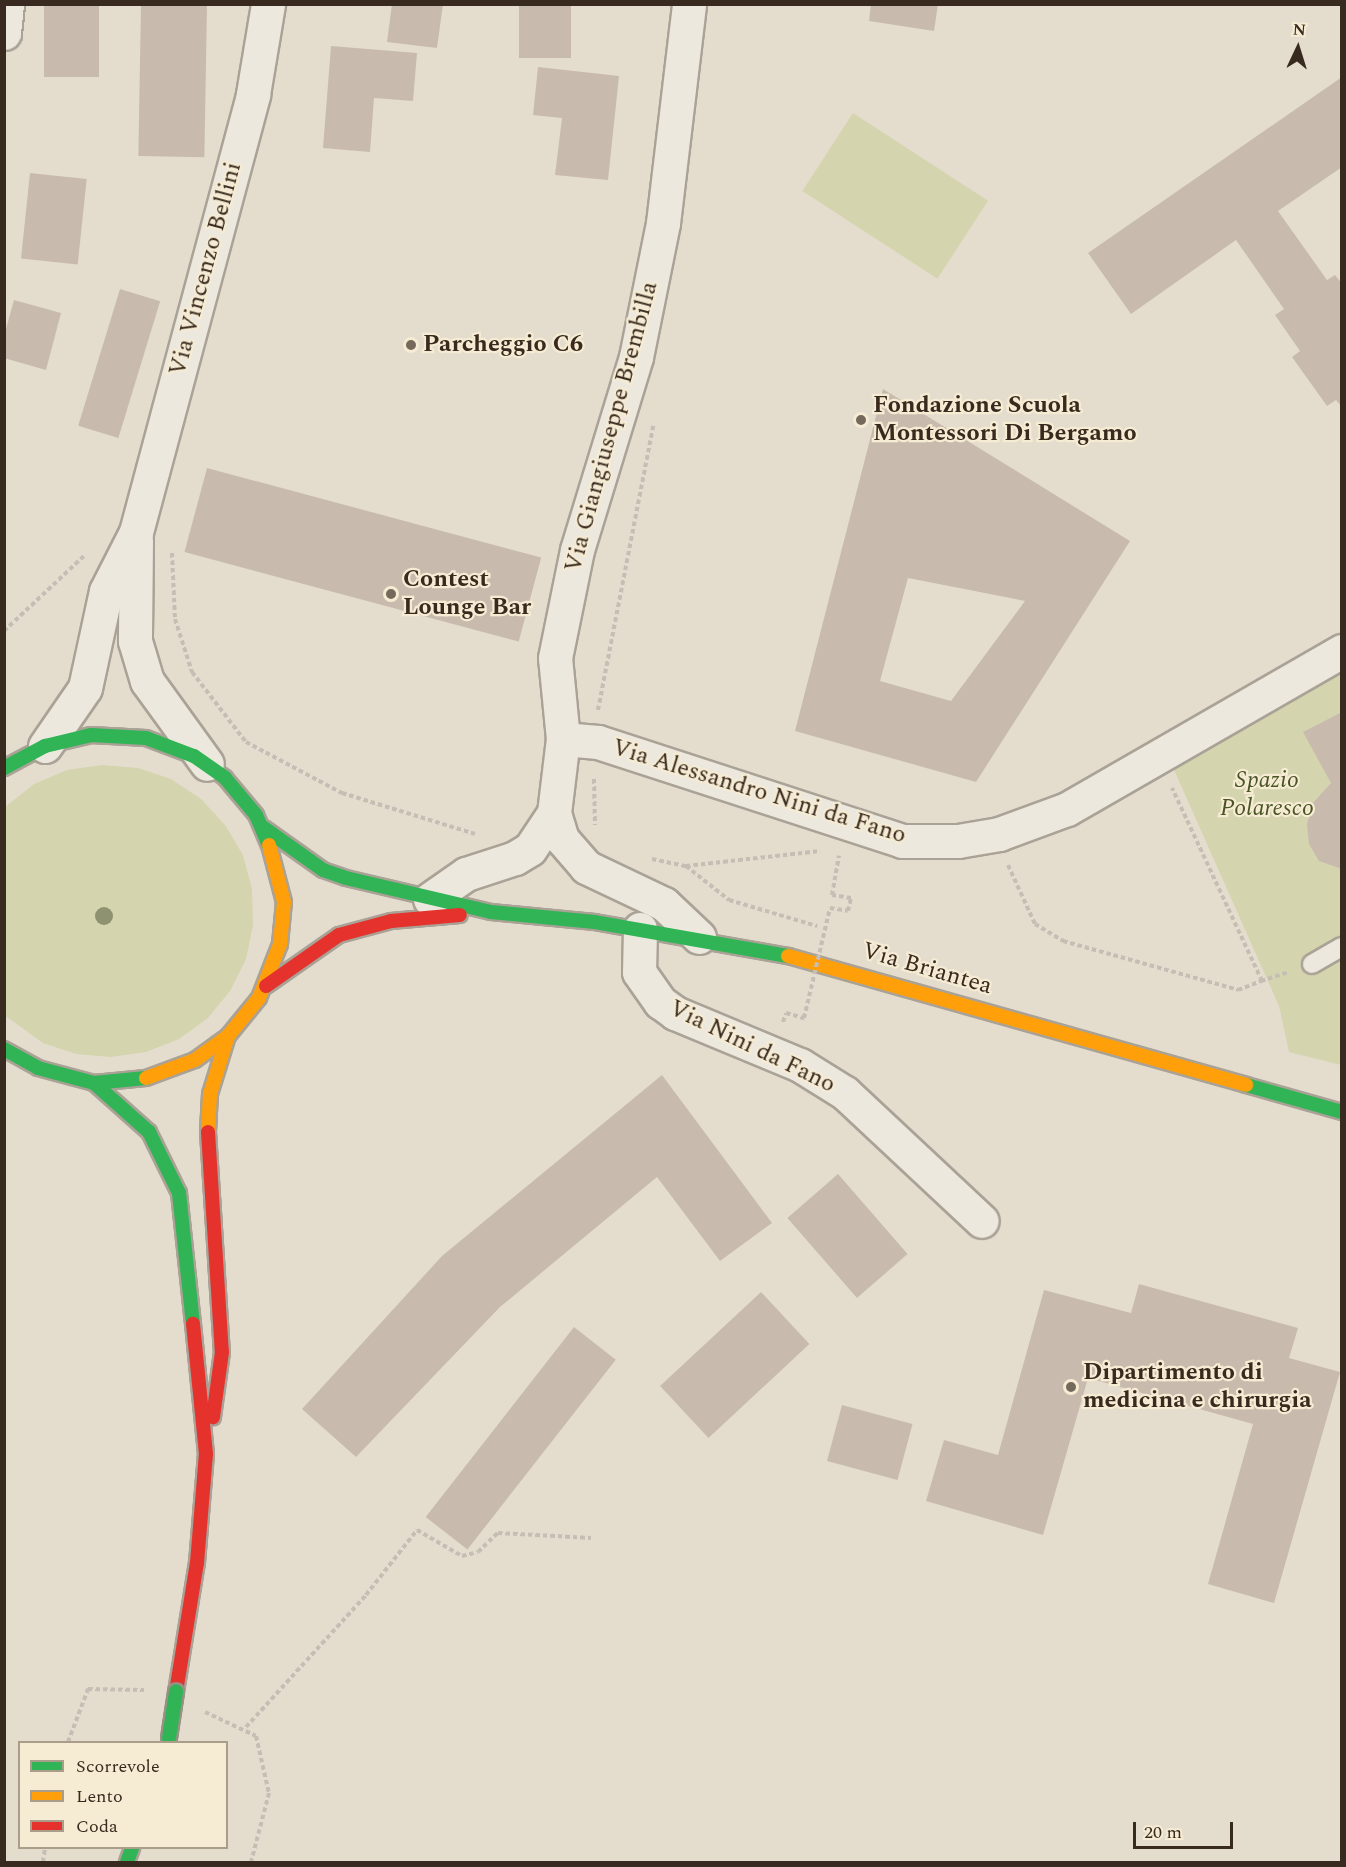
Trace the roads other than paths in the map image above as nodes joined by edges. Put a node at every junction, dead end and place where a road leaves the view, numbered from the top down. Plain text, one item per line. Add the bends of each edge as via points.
1 (7, 4) edge
2 (268, 4) edge
3 (689, 4) edge
4 (4, 33) edge
5 (136, 532) junction
6 (1341, 651) edge
7 (45, 746) junction
8 (560, 755) junction
9 (207, 764) junction
10 (6, 766) edge
11 (554, 813) junction
12 (264, 828) junction
13 (430, 899) junction
14 (491, 912) junction
15 (640, 929) junction
16 (699, 937) junction
17 (1341, 947) edge
18 (1312, 964) dead end
19 (266, 986) junction
20 (228, 1036) junction
21 (4, 1049) edge
22 (94, 1083) junction
23 (1341, 1112) edge
24 (982, 1221) dead end
25 (206, 1454) junction
26 (169, 1740) edge

1 - 4 street
2 - 5 street, Via Vincenzo Bellini via 253,94
3 - 8 street, Via Giangiuseppe Brembilla via 661,234 636,357 577,550 555,658
5 - 7 street, Via Vincenzo Bellini via 106,591 85,688
5 - 9 street, Via Vincenzo Bellini via 135,641 147,681
6 - 8 street, Via Alessandro Nini da Fano via 1067,809 1025,826 958,841 902,841 598,741
7 - 9 main road via 91,735 121,735 171,745
7 - 10 main road
8 - 11 street, Via Giangiuseppe Brembilla
9 - 12 main road via 240,793
11 - 13 street, Via Giangiuseppe Brembilla via 530,849 466,874
11 - 16 street, Via Giangiuseppe Brembilla via 562,839 586,867 664,904
12 - 13 main road via 323,870
12 - 19 main road via 278,861 284,902 280,944
13 - 14 main road
14 - 15 main road, Via Briantea
14 - 19 main road via 363,927 317,947
15 - 16 main road, Via Briantea
15 - 24 street, Via Nini da Fano via 639,972 660,1002 675,1013 800,1065 845,1093
16 - 23 main road, Via Briantea via 862,973
17 - 18 lane
19 - 20 main road
20 - 22 main road via 177,1069 144,1079
20 - 25 main road via 210,1094 208,1125 222,1352
21 - 22 main road via 38,1068
22 - 25 main road via 149,1132 178,1193
25 - 26 main road, bridge via 197,1563

